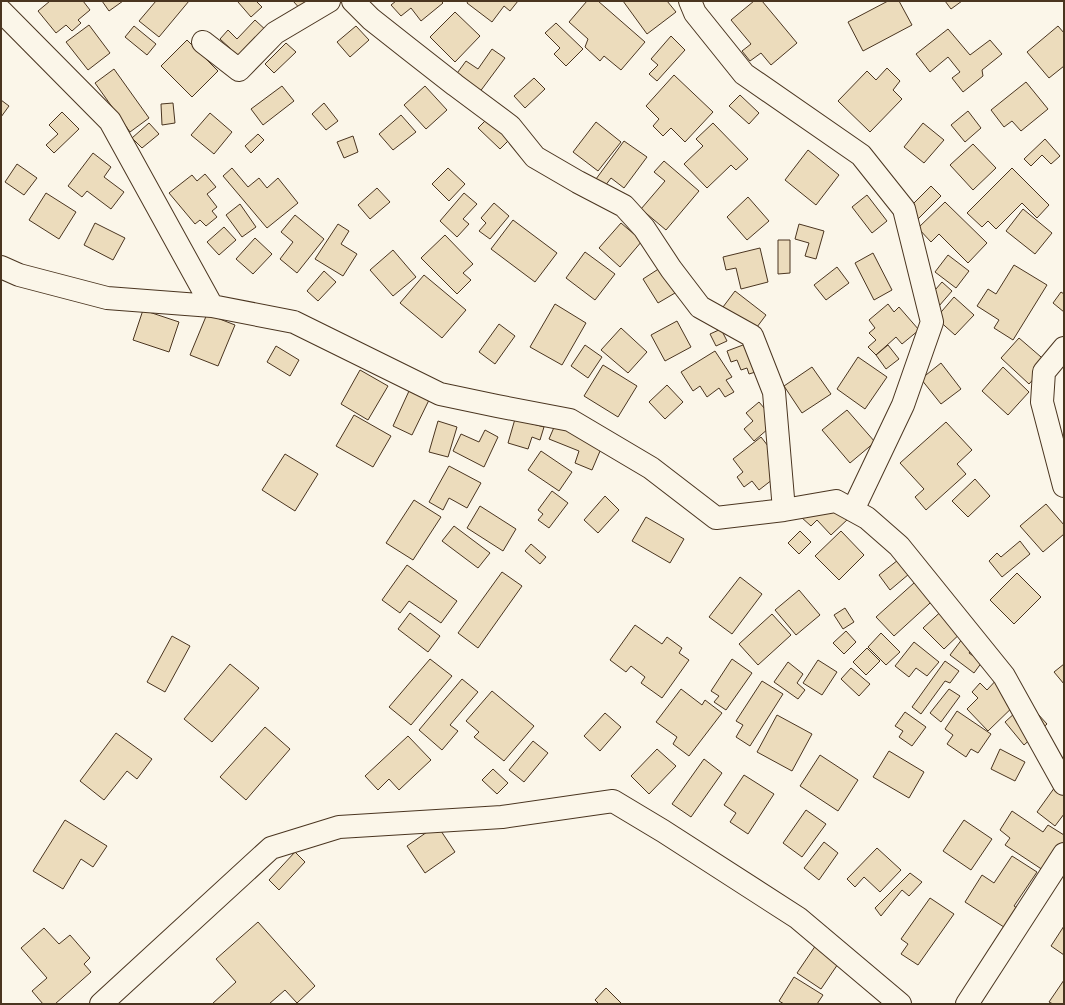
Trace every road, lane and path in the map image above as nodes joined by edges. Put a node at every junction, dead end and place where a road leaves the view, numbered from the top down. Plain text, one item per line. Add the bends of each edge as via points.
1 (329, 1) edge
2 (353, 1) edge
3 (690, 1) edge
4 (1, 11) edge
5 (203, 42) dead end
6 (1, 267) edge
7 (212, 306) junction
8 (1064, 348) edge
9 (1064, 486) edge
10 (784, 510) junction
11 (853, 510) junction
12 (1064, 784) edge
13 (1064, 854) edge
14 (101, 1004) edge
15 (900, 1004) edge
16 (967, 1004) edge

1 - 5 street via 274,33 239,70
2 - 10 street via 371,19 510,126 535,157 624,206 644,228 700,307 752,336 774,392
3 - 11 street via 695,13 744,74 861,155 904,209 932,322 903,405
4 - 7 street via 110,121
6 - 7 street via 18,275 107,298
7 - 10 street via 294,322 440,394 570,420 651,468 716,518
8 - 9 street via 1044,372 1042,402
10 - 11 street via 836,501
11 - 12 street via 867,518 899,546 1004,676
13 - 16 street
14 - 15 street via 270,848 339,827 502,817 613,801 798,918

